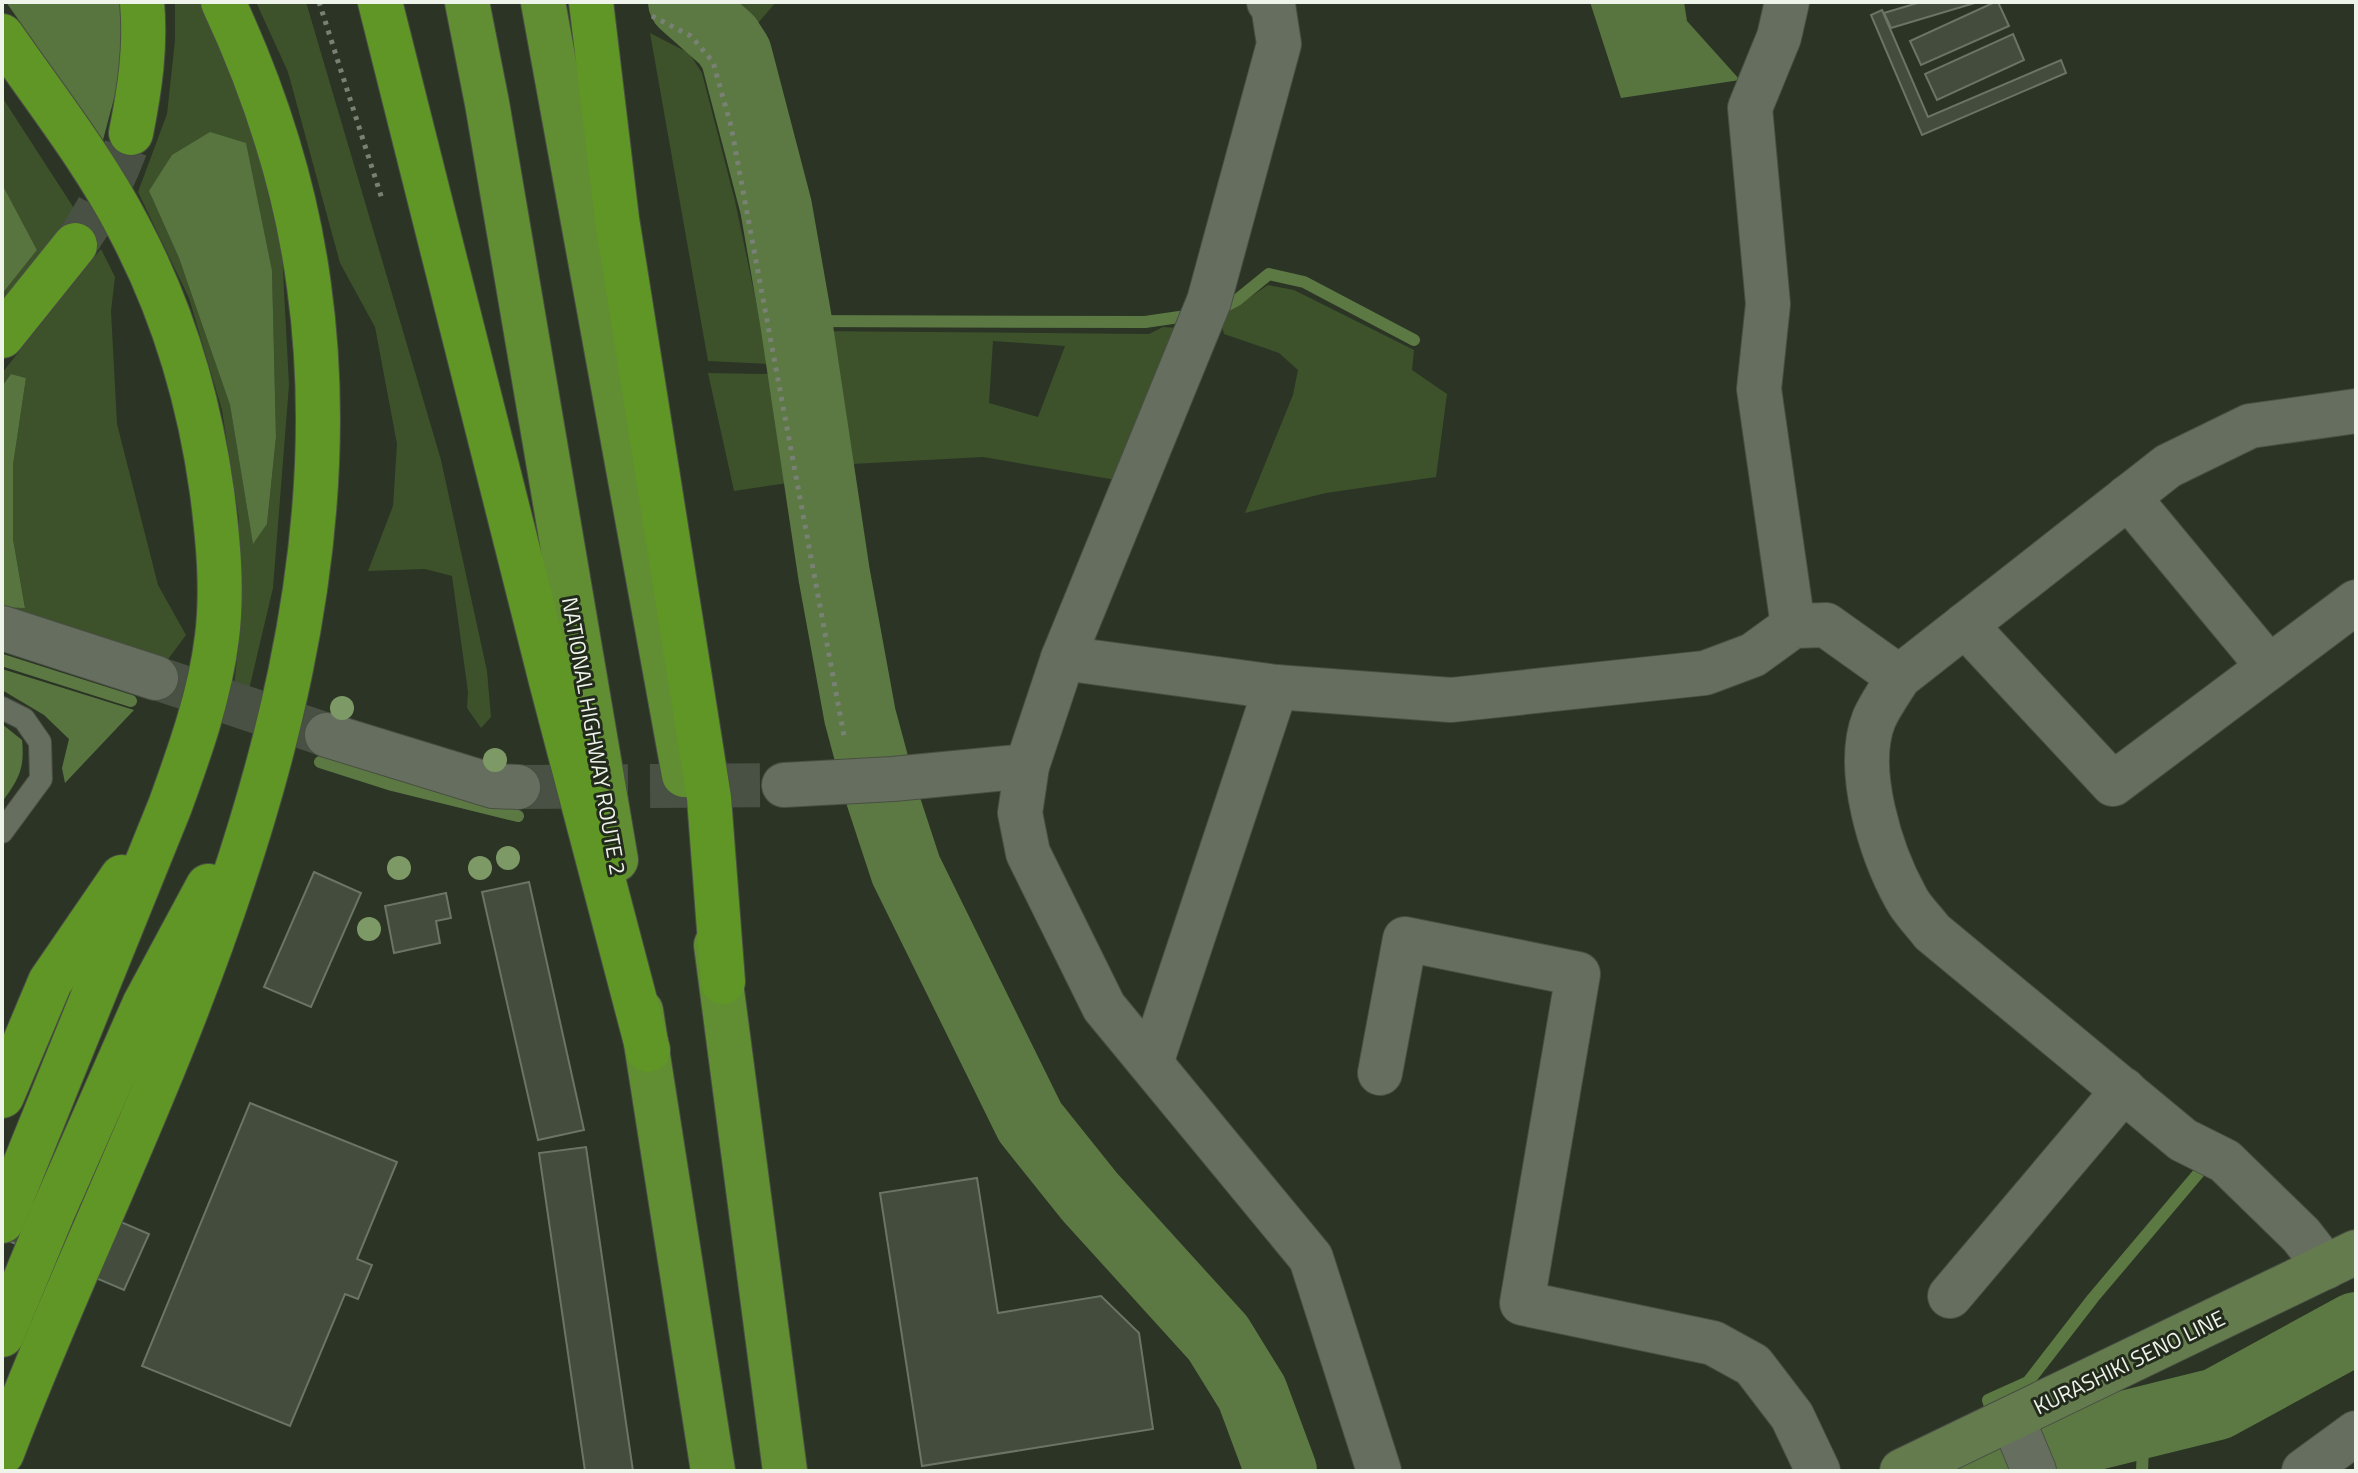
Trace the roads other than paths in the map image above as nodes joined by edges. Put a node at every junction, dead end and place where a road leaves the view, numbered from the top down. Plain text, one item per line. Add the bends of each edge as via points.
1 (142, 2) edge
2 (223, 2) edge
3 (380, 2) edge
4 (467, 2) edge
5 (543, 2) edge
6 (591, 2) edge
7 (1269, 2) edge
8 (1787, 2) edge
9 (2, 36) edge
10 (131, 133) tunnel mouth
11 (75, 245) tunnel mouth
12 (2, 336) edge
13 (2356, 411) edge
14 (2128, 497) junction
15 (2356, 602) edge
16 (1965, 625) junction
17 (1793, 626) junction
18 (2, 628) edge
19 (1063, 658) junction
20 (2269, 667) junction
21 (1899, 677) junction
22 (156, 678) tunnel mouth
23 (1276, 687) junction
24 (2, 708) edge
25 (327, 735) tunnel mouth
26 (1027, 766) junction
27 (263, 785) junction
28 (784, 785) tunnel mouth
29 (518, 787) tunnel mouth
30 (170, 806) junction
31 (2, 832) edge
32 (723, 982) junction
33 (648, 1050) junction
34 (1151, 1063) junction
35 (1380, 1073) dead end
36 (2124, 1090) junction
37 (2, 1096) edge
38 (2, 1221) edge
39 (2341, 1260) edge
40 (1950, 1296) dead end
41 (2, 1335) edge
42 (2356, 1433) edge
43 (2022, 1441) edge
44 (2, 1453) edge
45 (713, 1471) edge
46 (785, 1471) edge
47 (1379, 1471) edge
48 (1818, 1471) edge
49 (1902, 1471) edge
50 (2304, 1471) edge

1 - 10 highway via 141,86
2 - 27 highway via 265,102 282,160 309,284 316,347 317,480 309,550 284,702
3 - 33 highway
4 - 33 highway, NATIONAL HIGHWAY ROUTE 2
5 - 32 highway
6 - 32 highway via 617,219 709,798
7 - 19 street via 1279,44 1203,314
8 - 17 street via 1750,108 1768,304 1759,389
9 - 30 highway via 128,226 155,281 197,401 216,524 217,636 208,688
11 - 12 highway
13 - 14 street via 2250,426 2168,466
14 - 16 street
14 - 20 street
15 - 20 street
16 - 20 street via 2113,784
16 - 21 street
17 - 21 street via 1826,625
17 - 23 street via 1753,655 1705,673 1451,700
18 - 22 street
19 - 23 street
19 - 26 street
21 - 36 street via 1874,719 1867,747 1870,792 1886,859 1907,901 1932,932
23 - 34 street
24 - 31 lane via 24,719 40,742 41,779
25 - 29 street via 493,786
26 - 28 street
26 - 34 street via 1020,813 1028,853 1104,1007
27 - 41 highway via 144,1005
27 - 44 highway via 172,1046
30 - 37 highway via 50,982
30 - 38 highway
32 - 46 highway
33 - 45 highway, NATIONAL HIGHWAY ROUTE 2
34 - 47 street via 1311,1258
35 - 48 street via 1405,939 1578,974 1522,1303 1713,1343 1753,1365 1792,1416
36 - 39 street via 2183,1140 2225,1161 2301,1235
36 - 40 street
39 - 43 main road, KURASHIKI SENO LINE
42 - 50 street
43 - 49 main road, KURASHIKI SENO LINE

